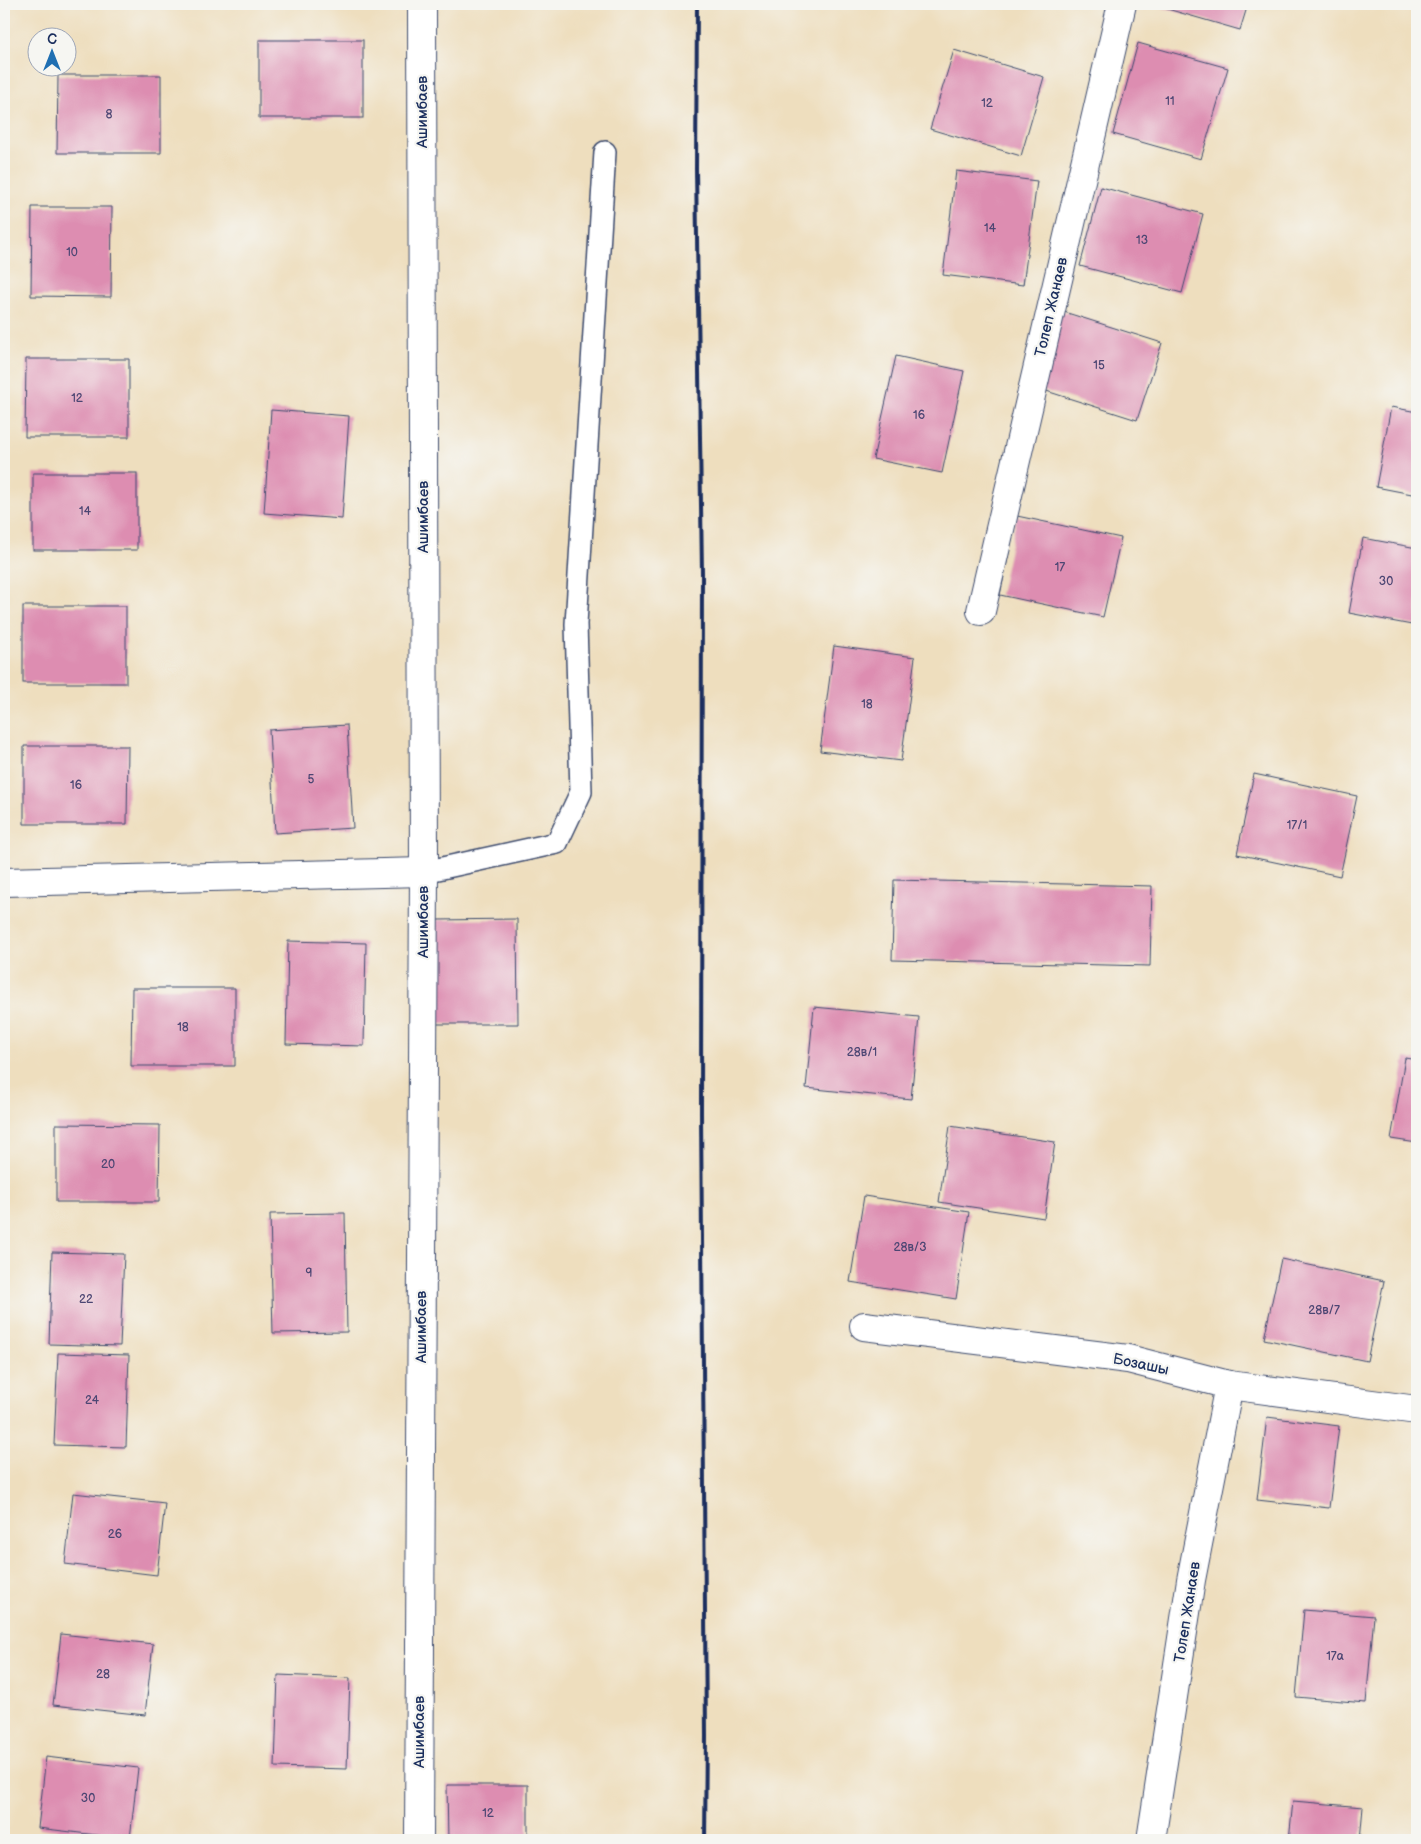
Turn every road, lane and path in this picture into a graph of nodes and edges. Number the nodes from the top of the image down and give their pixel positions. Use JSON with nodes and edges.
{"nodes":[{"id":1,"x":422,"y":4,"type":"edge"},
{"id":2,"x":1122,"y":4,"type":"edge"},
{"id":3,"x":605,"y":152,"type":"dead end"},
{"id":4,"x":981,"y":611,"type":"dead end"},
{"id":5,"x":424,"y":872,"type":"junction"},
{"id":6,"x":4,"y":882,"type":"edge"},
{"id":7,"x":864,"y":1326,"type":"dead end"},
{"id":8,"x":1229,"y":1385,"type":"junction"},
{"id":9,"x":1417,"y":1410,"type":"edge"},
{"id":10,"x":419,"y":1840,"type":"edge"},
{"id":11,"x":1151,"y":1840,"type":"edge"}],
"edges":[{"from":1,"to":5,"type":"street","name":"Ашимбаев"},
{"from":2,"to":4,"type":"street","name":"Толеп Жанаев"},
{"from":3,"to":5,"type":"lane"},
{"from":5,"to":6,"type":"street"},
{"from":5,"to":10,"type":"street","name":"Ашимбаев"},
{"from":7,"to":8,"type":"street","name":"Бозашы"},
{"from":8,"to":9,"type":"street","name":"Бозашы"},
{"from":8,"to":11,"type":"street","name":"Толеп Жанаев"}]}
